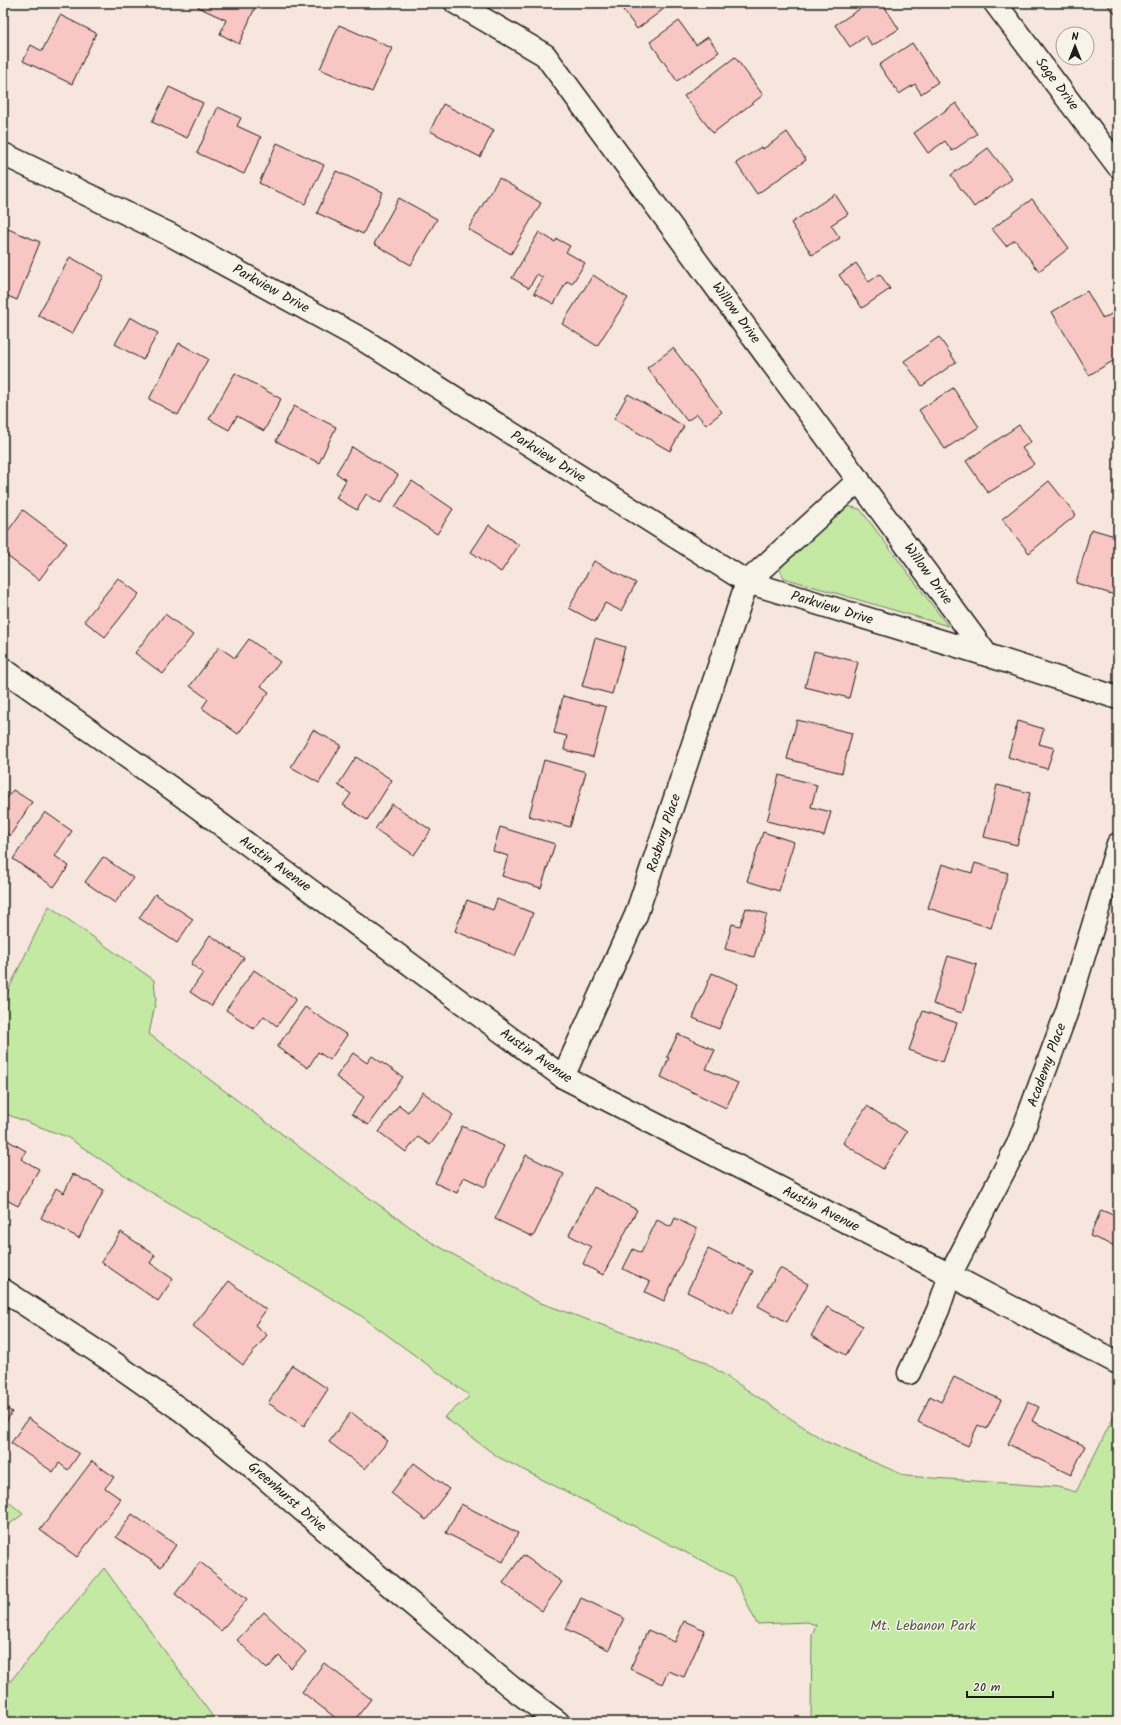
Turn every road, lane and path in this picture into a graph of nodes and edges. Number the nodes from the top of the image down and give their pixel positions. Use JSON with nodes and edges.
{"nodes":[{"id":1,"x":456,"y":3,"type":"edge"},
{"id":2,"x":996,"y":3,"type":"edge"},
{"id":3,"x":3,"y":154,"type":"edge"},
{"id":4,"x":1118,"y":166,"type":"edge"},
{"id":5,"x":859,"y":480,"type":"junction"},
{"id":6,"x":747,"y":582,"type":"junction"},
{"id":7,"x":987,"y":655,"type":"junction"},
{"id":8,"x":3,"y":669,"type":"edge"},
{"id":9,"x":1118,"y":698,"type":"edge"},
{"id":10,"x":1118,"y":844,"type":"edge"},
{"id":11,"x":563,"y":1077,"type":"junction"},
{"id":12,"x":950,"y":1275,"type":"junction"},
{"id":13,"x":3,"y":1290,"type":"edge"},
{"id":14,"x":1118,"y":1364,"type":"edge"},
{"id":15,"x":909,"y":1373,"type":"dead end"},
{"id":16,"x":558,"y":1722,"type":"edge"}],
"edges":[{"from":1,"to":5,"type":"street","name":"Willow Drive"},
{"from":2,"to":4,"type":"street","name":"Sage Drive"},
{"from":3,"to":6,"type":"street","name":"Parkview Drive"},
{"from":5,"to":6,"type":"street"},
{"from":5,"to":7,"type":"street","name":"Willow Drive"},
{"from":6,"to":7,"type":"street","name":"Parkview Drive"},
{"from":6,"to":11,"type":"street","name":"Rosbury Place"},
{"from":7,"to":9,"type":"street","name":"Parkview Drive"},
{"from":8,"to":11,"type":"street","name":"Austin Avenue"},
{"from":10,"to":12,"type":"street","name":"Academy Place"},
{"from":11,"to":12,"type":"street","name":"Austin Avenue"},
{"from":12,"to":14,"type":"street","name":"Austin Avenue"},
{"from":12,"to":15,"type":"street","name":"Academy Place"},
{"from":13,"to":16,"type":"street","name":"Greenhurst Drive"}]}
